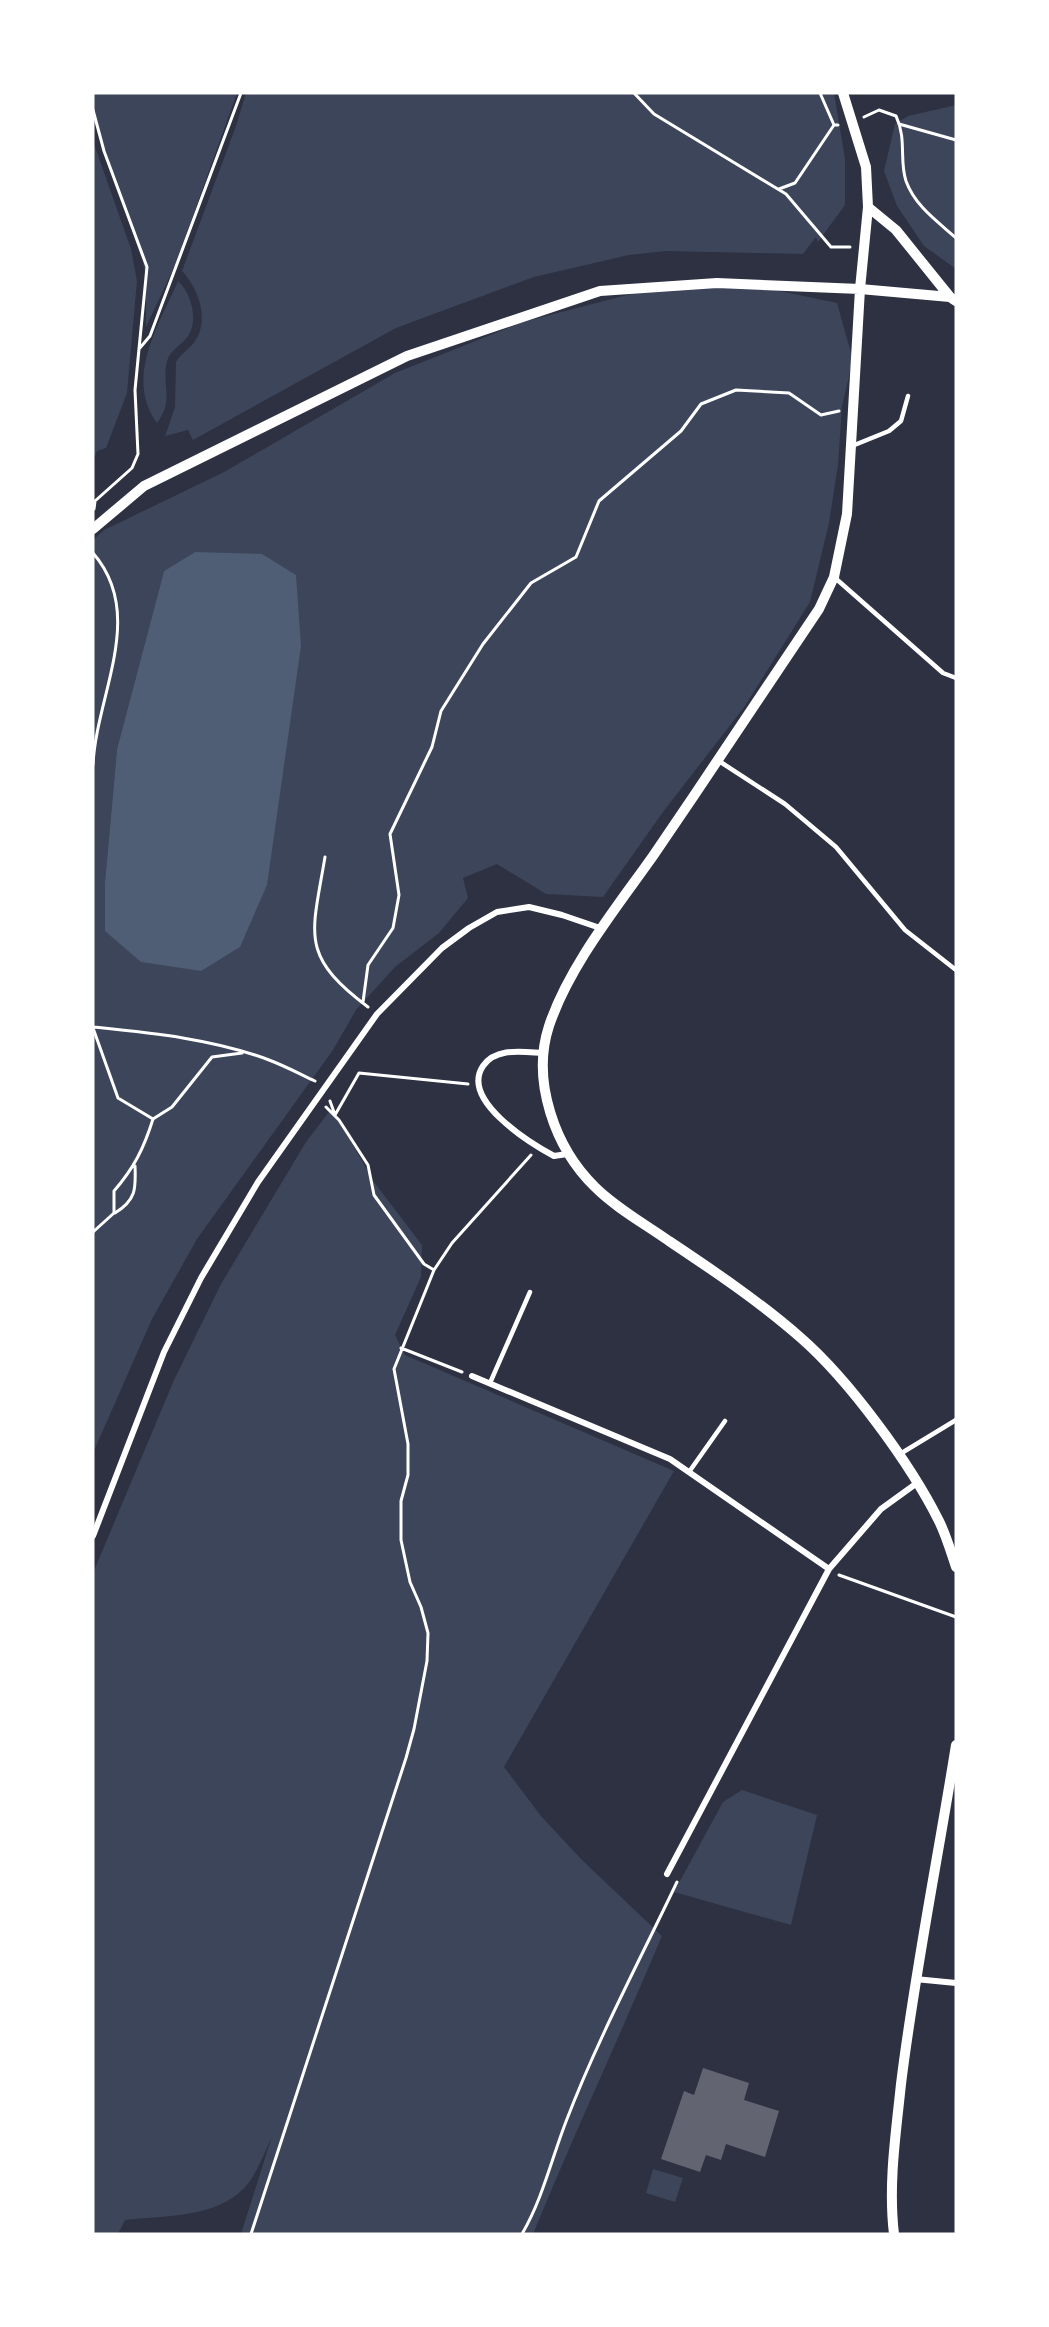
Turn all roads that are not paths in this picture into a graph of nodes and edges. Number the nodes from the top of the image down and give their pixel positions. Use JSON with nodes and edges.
{"nodes":[{"id":1,"x":843,"y":93,"type":"edge"},
{"id":2,"x":868,"y":207,"type":"junction"},
{"id":3,"x":860,"y":289,"type":"junction"},
{"id":4,"x":953,"y":299,"type":"edge"},
{"id":5,"x":908,"y":396,"type":"dead end"},
{"id":6,"x":850,"y":447,"type":"junction"},
{"id":7,"x":93,"y":529,"type":"edge"},
{"id":8,"x":834,"y":577,"type":"junction"},
{"id":9,"x":956,"y":678,"type":"edge"},
{"id":10,"x":719,"y":760,"type":"junction"},
{"id":11,"x":603,"y":929,"type":"junction"},
{"id":12,"x":956,"y":970,"type":"edge"},
{"id":13,"x":543,"y":1053,"type":"junction"},
{"id":14,"x":567,"y":1154,"type":"junction"},
{"id":15,"x":530,"y":1292,"type":"dead end"},
{"id":16,"x":472,"y":1376,"type":"road end"},
{"id":17,"x":490,"y":1383,"type":"junction"},
{"id":18,"x":956,"y":1419,"type":"edge"},
{"id":19,"x":725,"y":1421,"type":"dead end"},
{"id":20,"x":898,"y":1456,"type":"junction"},
{"id":21,"x":689,"y":1472,"type":"junction"},
{"id":22,"x":917,"y":1483,"type":"junction"},
{"id":23,"x":93,"y":1536,"type":"edge"},
{"id":24,"x":956,"y":1567,"type":"edge"},
{"id":25,"x":829,"y":1570,"type":"junction"},
{"id":26,"x":956,"y":1745,"type":"edge"},
{"id":27,"x":667,"y":1874,"type":"road end"},
{"id":28,"x":915,"y":1979,"type":"junction"},
{"id":29,"x":956,"y":1983,"type":"edge"},
{"id":30,"x":894,"y":2234,"type":"edge"}],
"edges":[{"from":1,"to":2,"type":"street"},
{"from":2,"to":3,"type":"street"},
{"from":2,"to":4,"type":"street"},
{"from":3,"to":4,"type":"street"},
{"from":3,"to":6,"type":"street"},
{"from":3,"to":7,"type":"street"},
{"from":5,"to":6,"type":"lane"},
{"from":6,"to":8,"type":"street"},
{"from":8,"to":9,"type":"lane"},
{"from":8,"to":10,"type":"street"},
{"from":10,"to":11,"type":"street"},
{"from":10,"to":12,"type":"lane"},
{"from":11,"to":13,"type":"street"},
{"from":11,"to":23,"type":"street"},
{"from":13,"to":14,"type":"street"},
{"from":13,"to":14,"type":"street"},
{"from":14,"to":20,"type":"street"},
{"from":15,"to":17,"type":"lane"},
{"from":16,"to":17,"type":"street"},
{"from":17,"to":21,"type":"street"},
{"from":18,"to":20,"type":"lane"},
{"from":19,"to":21,"type":"lane"},
{"from":20,"to":22,"type":"street"},
{"from":21,"to":25,"type":"street"},
{"from":22,"to":24,"type":"street"},
{"from":22,"to":25,"type":"street"},
{"from":25,"to":27,"type":"street"},
{"from":26,"to":28,"type":"street"},
{"from":28,"to":29,"type":"street"},
{"from":28,"to":30,"type":"street"}]}
